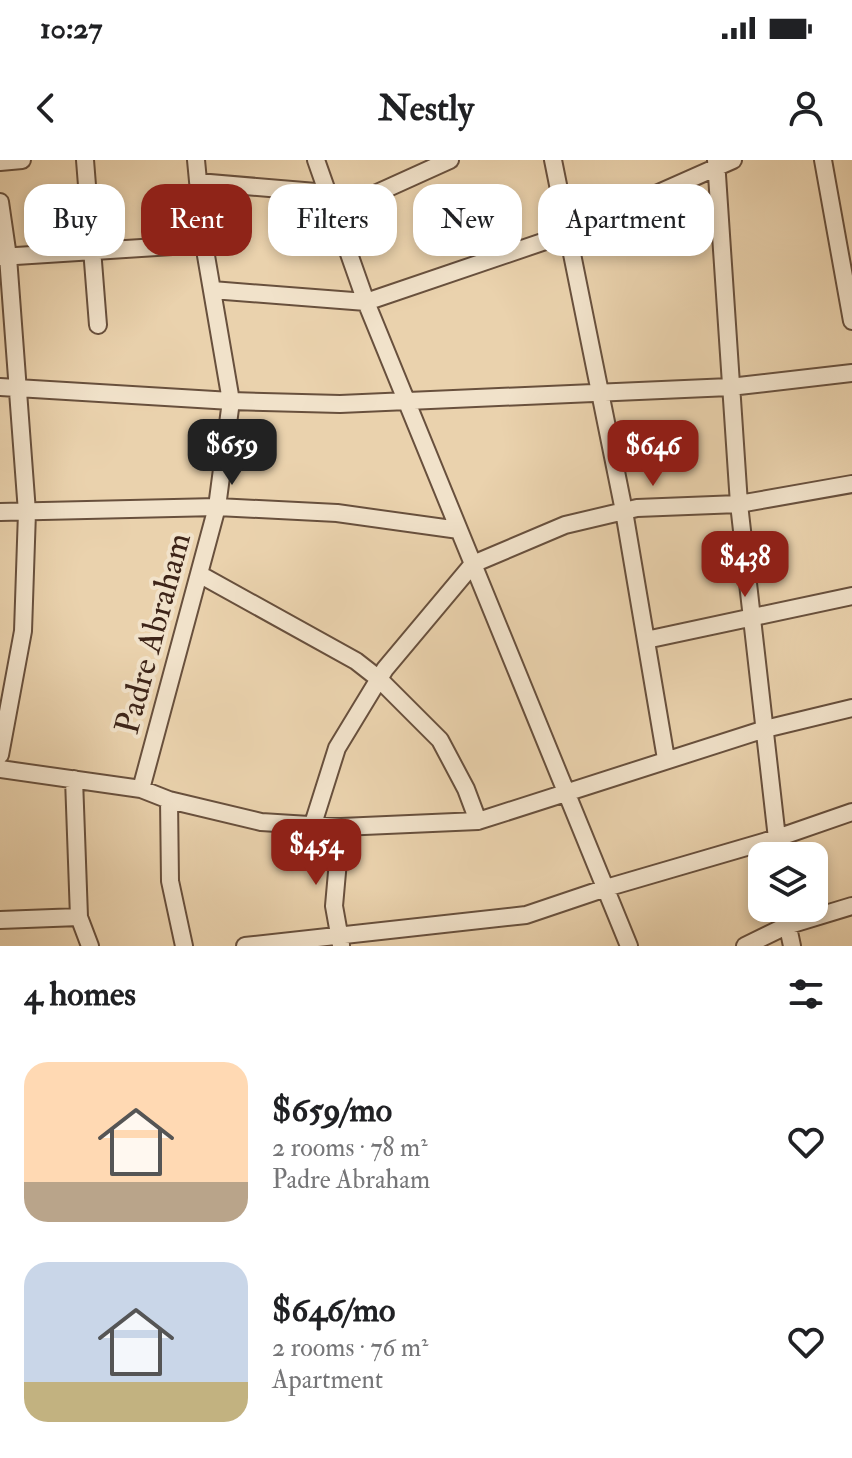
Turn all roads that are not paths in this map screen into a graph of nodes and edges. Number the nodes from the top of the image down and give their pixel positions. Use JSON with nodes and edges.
{"nodes":[{"id":1,"x":22,"y":160,"type":"edge"},
{"id":2,"x":85,"y":160,"type":"edge"},
{"id":3,"x":196,"y":160,"type":"edge"},
{"id":4,"x":316,"y":160,"type":"edge"},
{"id":5,"x":450,"y":160,"type":"edge"},
{"id":6,"x":553,"y":160,"type":"edge"},
{"id":7,"x":823,"y":160,"type":"edge"},
{"id":8,"x":0,"y":162,"type":"edge"},
{"id":9,"x":722,"y":162,"type":"edge"},
{"id":10,"x":198,"y":182,"type":"joint"},
{"id":11,"x":87,"y":184,"type":"edge"},
{"id":12,"x":325,"y":184,"type":"edge"},
{"id":13,"x":397,"y":184,"type":"edge"},
{"id":14,"x":557,"y":184,"type":"edge"},
{"id":15,"x":674,"y":184,"type":"edge"},
{"id":16,"x":268,"y":188,"type":"edge"},
{"id":17,"x":0,"y":202,"type":"edge"},
{"id":18,"x":538,"y":244,"type":"edge"},
{"id":19,"x":24,"y":256,"type":"edge"},
{"id":20,"x":93,"y":256,"type":"edge"},
{"id":21,"x":206,"y":256,"type":"edge"},
{"id":22,"x":350,"y":256,"type":"edge"},
{"id":23,"x":571,"y":256,"type":"edge"},
{"id":24,"x":4,"y":257,"type":"edge"},
{"id":25,"x":212,"y":290,"type":"junction"},
{"id":26,"x":366,"y":302,"type":"junction"},
{"id":27,"x":852,"y":321,"type":"edge"},
{"id":28,"x":98,"y":325,"type":"dead end"},
{"id":29,"x":852,"y":373,"type":"edge"},
{"id":30,"x":0,"y":387,"type":"edge"},
{"id":31,"x":730,"y":387,"type":"junction"},
{"id":32,"x":18,"y":388,"type":"junction"},
{"id":33,"x":599,"y":394,"type":"junction"},
{"id":34,"x":231,"y":401,"type":"junction"},
{"id":35,"x":407,"y":402,"type":"junction"},
{"id":36,"x":852,"y":484,"type":"edge"},
{"id":37,"x":739,"y":504,"type":"junction"},
{"id":38,"x":217,"y":507,"type":"junction"},
{"id":39,"x":624,"y":511,"type":"junction"},
{"id":40,"x":0,"y":512,"type":"edge"},
{"id":41,"x":27,"y":512,"type":"junction"},
{"id":42,"x":459,"y":530,"type":"junction"},
{"id":43,"x":473,"y":564,"type":"junction"},
{"id":44,"x":199,"y":574,"type":"junction"},
{"id":45,"x":852,"y":596,"type":"edge"},
{"id":46,"x":753,"y":617,"type":"junction"},
{"id":47,"x":646,"y":640,"type":"junction"},
{"id":48,"x":379,"y":679,"type":"junction"},
{"id":49,"x":852,"y":708,"type":"edge"},
{"id":50,"x":765,"y":729,"type":"junction"},
{"id":51,"x":0,"y":755,"type":"edge"},
{"id":52,"x":666,"y":759,"type":"junction"},
{"id":53,"x":0,"y":769,"type":"edge"},
{"id":54,"x":74,"y":779,"type":"junction"},
{"id":55,"x":141,"y":789,"type":"junction"},
{"id":56,"x":567,"y":794,"type":"junction"},
{"id":57,"x":169,"y":800,"type":"junction"},
{"id":58,"x":852,"y":812,"type":"edge"},
{"id":59,"x":478,"y":821,"type":"junction"},
{"id":60,"x":313,"y":824,"type":"junction"},
{"id":61,"x":341,"y":827,"type":"junction"},
{"id":62,"x":777,"y":838,"type":"junction"},
{"id":63,"x":777,"y":842,"type":"edge"},
{"id":64,"x":606,"y":888,"type":"junction"},
{"id":65,"x":852,"y":906,"type":"edge"},
{"id":66,"x":79,"y":917,"type":"junction"},
{"id":67,"x":0,"y":920,"type":"edge"},
{"id":68,"x":786,"y":922,"type":"edge"},
{"id":69,"x":786,"y":926,"type":"junction"},
{"id":70,"x":340,"y":941,"type":"edge"},
{"id":71,"x":90,"y":946,"type":"edge"},
{"id":72,"x":184,"y":946,"type":"edge"},
{"id":73,"x":245,"y":946,"type":"edge"},
{"id":74,"x":629,"y":946,"type":"edge"},
{"id":75,"x":745,"y":946,"type":"edge"},
{"id":76,"x":792,"y":946,"type":"edge"}],
"edges":[{"from":1,"to":8,"type":"street"},
{"from":2,"to":11,"type":"street"},
{"from":3,"to":10,"type":"street","name":"Padre Abraham"},
{"from":4,"to":12,"type":"street"},
{"from":5,"to":13,"type":"street"},
{"from":6,"to":14,"type":"street"},
{"from":7,"to":27,"type":"street"},
{"from":9,"to":15,"type":"street"},
{"from":9,"to":31,"type":"street"},
{"from":10,"to":16,"type":"street"},
{"from":17,"to":24,"type":"street"},
{"from":18,"to":26,"type":"street"},
{"from":19,"to":24,"type":"street"},
{"from":20,"to":28,"type":"street"},
{"from":21,"to":25,"type":"street","name":"Padre Abraham"},
{"from":22,"to":26,"type":"street"},
{"from":23,"to":33,"type":"street"},
{"from":24,"to":32,"type":"street"},
{"from":25,"to":26,"type":"street"},
{"from":25,"to":34,"type":"street","name":"Padre Abraham"},
{"from":26,"to":35,"type":"street"},
{"from":29,"to":31,"type":"street"},
{"from":30,"to":32,"type":"street"},
{"from":31,"to":33,"type":"street"},
{"from":31,"to":37,"type":"street"},
{"from":32,"to":34,"type":"street"},
{"from":32,"to":41,"type":"street"},
{"from":33,"to":35,"type":"street"},
{"from":33,"to":39,"type":"street"},
{"from":34,"to":35,"type":"street"},
{"from":34,"to":38,"type":"street","name":"Padre Abraham"},
{"from":35,"to":42,"type":"street"},
{"from":36,"to":37,"type":"street"},
{"from":37,"to":39,"type":"street"},
{"from":37,"to":46,"type":"street"},
{"from":38,"to":41,"type":"street"},
{"from":38,"to":42,"type":"street"},
{"from":38,"to":44,"type":"street","name":"Padre Abraham"},
{"from":39,"to":43,"type":"street"},
{"from":39,"to":47,"type":"street"},
{"from":40,"to":41,"type":"street"},
{"from":41,"to":51,"type":"street"},
{"from":42,"to":43,"type":"street"},
{"from":43,"to":48,"type":"street"},
{"from":43,"to":56,"type":"street"},
{"from":44,"to":48,"type":"street"},
{"from":44,"to":55,"type":"street","name":"Padre Abraham"},
{"from":45,"to":46,"type":"street"},
{"from":46,"to":47,"type":"street"},
{"from":46,"to":50,"type":"street"},
{"from":47,"to":52,"type":"street"},
{"from":48,"to":59,"type":"street"},
{"from":48,"to":60,"type":"street"},
{"from":49,"to":50,"type":"street"},
{"from":50,"to":52,"type":"street"},
{"from":50,"to":62,"type":"street"},
{"from":52,"to":56,"type":"street"},
{"from":53,"to":54,"type":"street"},
{"from":54,"to":55,"type":"street"},
{"from":54,"to":66,"type":"street"},
{"from":55,"to":57,"type":"street"},
{"from":56,"to":59,"type":"street"},
{"from":56,"to":64,"type":"street"},
{"from":57,"to":60,"type":"street"},
{"from":57,"to":72,"type":"street"},
{"from":58,"to":62,"type":"street"},
{"from":59,"to":61,"type":"street"},
{"from":60,"to":61,"type":"street"},
{"from":61,"to":70,"type":"street"},
{"from":62,"to":63,"type":"street"},
{"from":62,"to":64,"type":"street"},
{"from":64,"to":70,"type":"street"},
{"from":64,"to":74,"type":"street"},
{"from":65,"to":69,"type":"street"},
{"from":66,"to":67,"type":"street"},
{"from":66,"to":71,"type":"street"},
{"from":68,"to":69,"type":"street"},
{"from":69,"to":75,"type":"street"},
{"from":69,"to":76,"type":"street"},
{"from":70,"to":73,"type":"street"}]}
